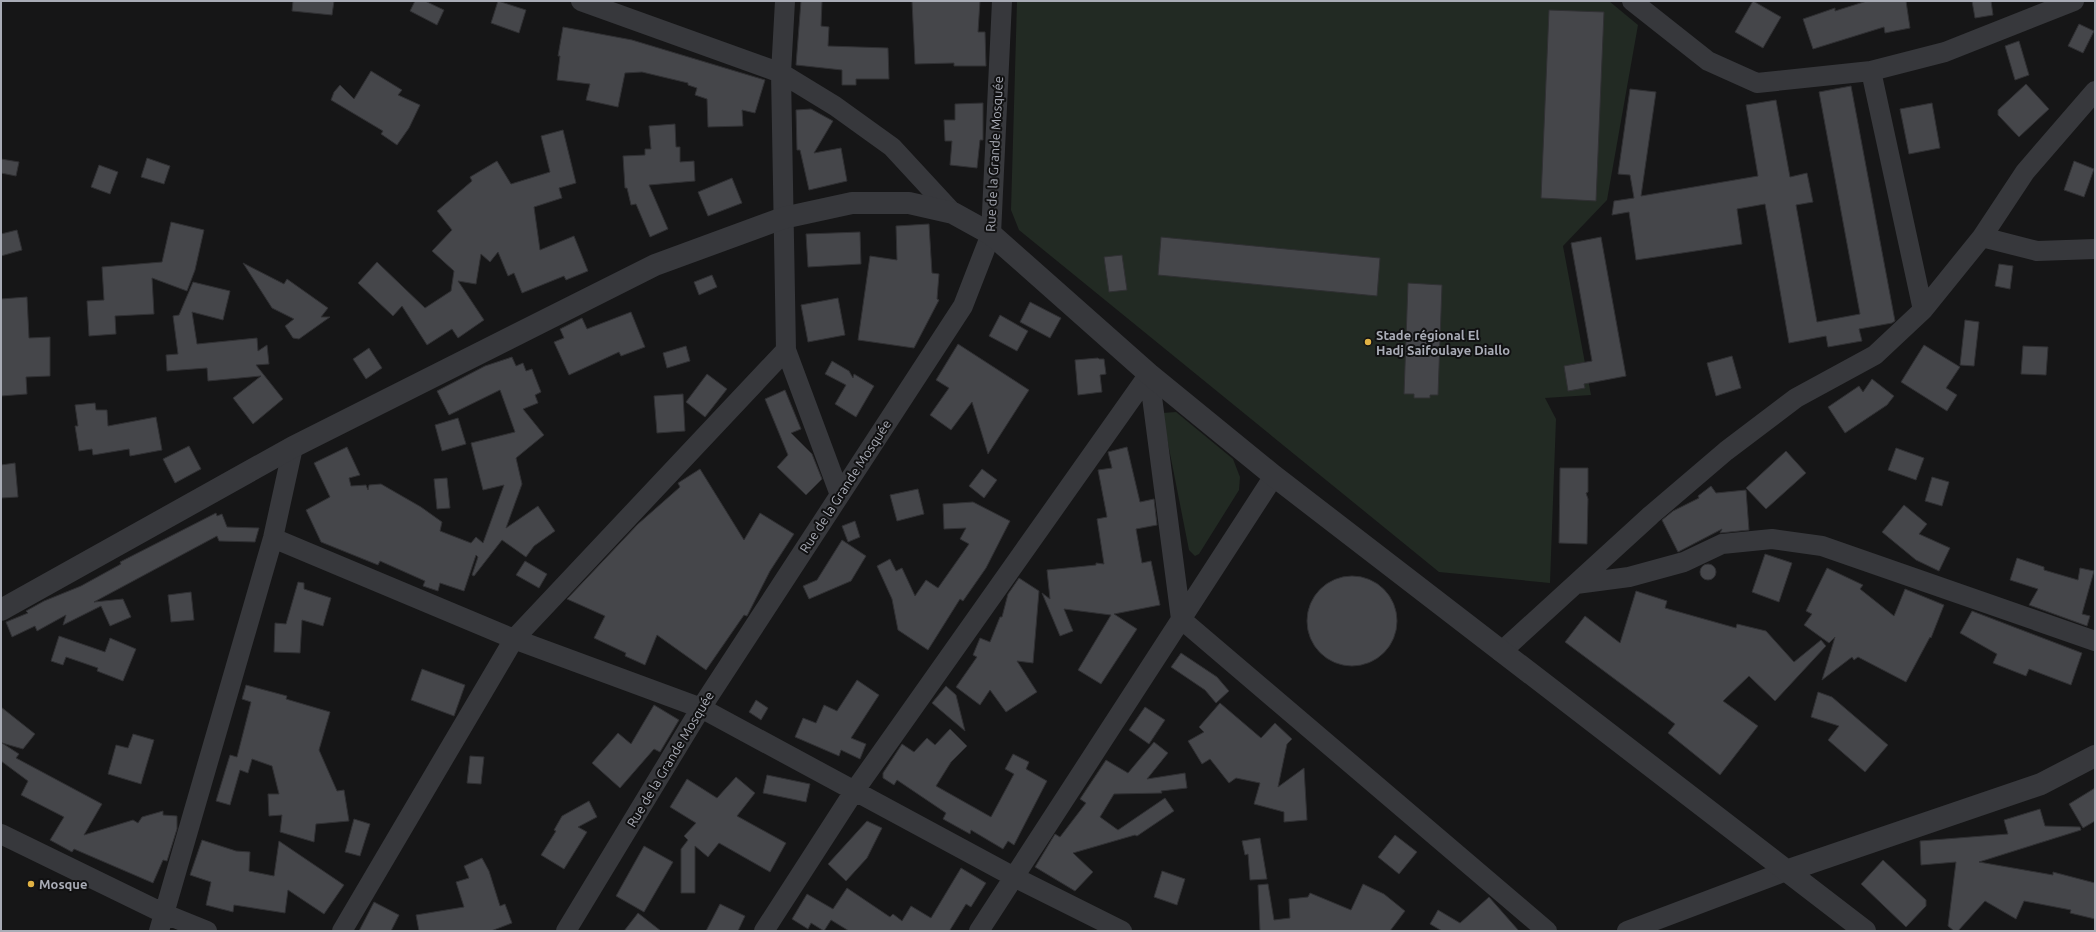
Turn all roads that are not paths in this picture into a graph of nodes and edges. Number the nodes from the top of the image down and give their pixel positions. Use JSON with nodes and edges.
{"nodes":[{"id":1,"x":581,"y":1,"type":"edge"},
{"id":2,"x":786,"y":1,"type":"edge"},
{"id":3,"x":1002,"y":1,"type":"edge"},
{"id":4,"x":1632,"y":1,"type":"edge"},
{"id":5,"x":2074,"y":1,"type":"edge"},
{"id":6,"x":1871,"y":71,"type":"junction"},
{"id":7,"x":781,"y":73,"type":"junction"},
{"id":8,"x":2095,"y":91,"type":"edge"},
{"id":9,"x":953,"y":212,"type":"junction"},
{"id":10,"x":783,"y":218,"type":"junction"},
{"id":11,"x":991,"y":234,"type":"junction"},
{"id":12,"x":1982,"y":237,"type":"junction"},
{"id":13,"x":2095,"y":249,"type":"edge"},
{"id":14,"x":1923,"y":310,"type":"junction"},
{"id":15,"x":786,"y":350,"type":"junction"},
{"id":16,"x":1149,"y":374,"type":"junction"},
{"id":17,"x":293,"y":447,"type":"junction"},
{"id":18,"x":1274,"y":476,"type":"junction"},
{"id":19,"x":840,"y":494,"type":"junction"},
{"id":20,"x":273,"y":538,"type":"junction"},
{"id":21,"x":1576,"y":584,"type":"junction"},
{"id":22,"x":1,"y":610,"type":"edge"},
{"id":23,"x":1181,"y":619,"type":"junction"},
{"id":24,"x":514,"y":639,"type":"junction"},
{"id":25,"x":2095,"y":641,"type":"edge"},
{"id":26,"x":1501,"y":652,"type":"junction"},
{"id":27,"x":701,"y":708,"type":"junction"},
{"id":28,"x":2095,"y":756,"type":"edge"},
{"id":29,"x":854,"y":790,"type":"junction"},
{"id":30,"x":1,"y":834,"type":"edge"},
{"id":31,"x":1789,"y":870,"type":"junction"},
{"id":32,"x":1014,"y":877,"type":"junction"},
{"id":33,"x":162,"y":922,"type":"edge"},
{"id":34,"x":207,"y":931,"type":"edge"},
{"id":35,"x":342,"y":931,"type":"edge"},
{"id":36,"x":566,"y":931,"type":"edge"},
{"id":37,"x":764,"y":931,"type":"edge"},
{"id":38,"x":979,"y":931,"type":"edge"},
{"id":39,"x":1122,"y":931,"type":"edge"},
{"id":40,"x":1547,"y":931,"type":"edge"},
{"id":41,"x":1627,"y":931,"type":"edge"},
{"id":42,"x":1865,"y":931,"type":"edge"}],
"edges":[{"from":1,"to":7,"type":"street"},
{"from":2,"to":7,"type":"street"},
{"from":3,"to":11,"type":"street","name":"Rue de la Grande Mosquée"},
{"from":4,"to":6,"type":"street"},
{"from":5,"to":6,"type":"street"},
{"from":6,"to":14,"type":"street"},
{"from":7,"to":9,"type":"street"},
{"from":7,"to":10,"type":"street"},
{"from":8,"to":12,"type":"street"},
{"from":9,"to":10,"type":"street"},
{"from":9,"to":11,"type":"street"},
{"from":10,"to":15,"type":"street"},
{"from":10,"to":17,"type":"street"},
{"from":11,"to":16,"type":"street"},
{"from":11,"to":19,"type":"street","name":"Rue de la Grande Mosquée"},
{"from":12,"to":13,"type":"street"},
{"from":12,"to":14,"type":"street"},
{"from":14,"to":21,"type":"street"},
{"from":15,"to":19,"type":"street"},
{"from":15,"to":24,"type":"street"},
{"from":16,"to":18,"type":"street"},
{"from":16,"to":23,"type":"street"},
{"from":16,"to":29,"type":"street"},
{"from":17,"to":20,"type":"street"},
{"from":17,"to":22,"type":"street"},
{"from":18,"to":23,"type":"street"},
{"from":18,"to":26,"type":"street"},
{"from":19,"to":27,"type":"street","name":"Rue de la Grande Mosquée"},
{"from":20,"to":24,"type":"street"},
{"from":20,"to":33,"type":"street"},
{"from":21,"to":25,"type":"street"},
{"from":21,"to":26,"type":"street"},
{"from":23,"to":32,"type":"street"},
{"from":23,"to":40,"type":"street"},
{"from":24,"to":27,"type":"street"},
{"from":24,"to":35,"type":"street"},
{"from":26,"to":31,"type":"street"},
{"from":27,"to":29,"type":"street"},
{"from":27,"to":36,"type":"street","name":"Rue de la Grande Mosquée"},
{"from":28,"to":31,"type":"street"},
{"from":29,"to":32,"type":"street"},
{"from":29,"to":37,"type":"street"},
{"from":30,"to":33,"type":"street"},
{"from":31,"to":41,"type":"street"},
{"from":31,"to":42,"type":"street"},
{"from":32,"to":38,"type":"street"},
{"from":32,"to":39,"type":"street"},
{"from":33,"to":34,"type":"street"}]}
